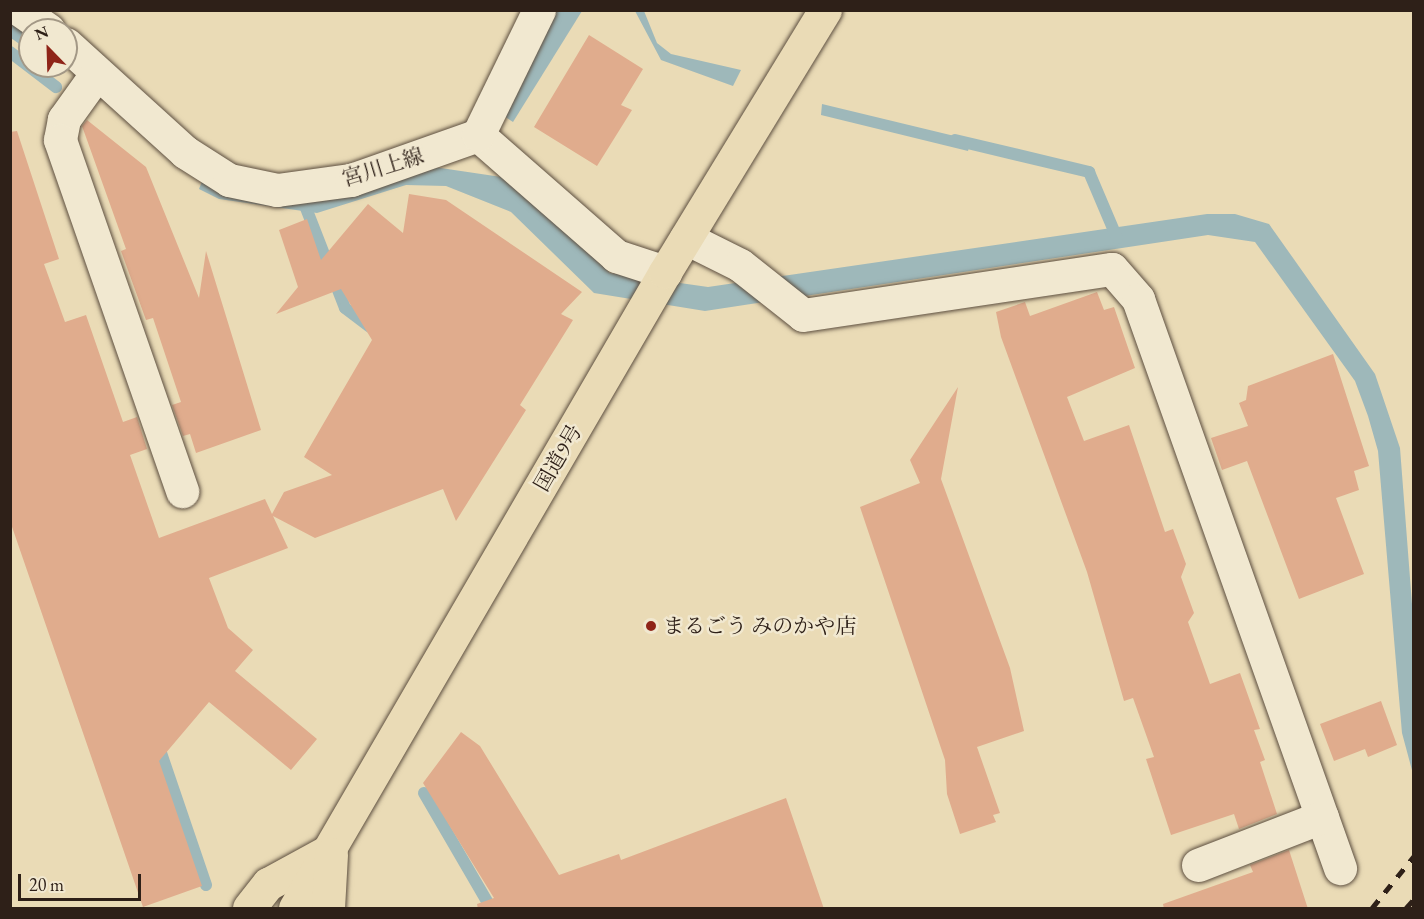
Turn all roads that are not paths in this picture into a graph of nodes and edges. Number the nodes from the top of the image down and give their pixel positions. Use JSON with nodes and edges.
{"nodes":[{"id":1,"x":539,"y":10,"type":"edge"},
{"id":2,"x":825,"y":10,"type":"edge"},
{"id":3,"x":78,"y":55,"type":"edge"},
{"id":4,"x":97,"y":73,"type":"junction"},
{"id":5,"x":478,"y":135,"type":"junction"},
{"id":6,"x":686,"y":238,"type":"junction"},
{"id":7,"x":665,"y":272,"type":"junction"},
{"id":8,"x":182,"y":491,"type":"dead end"},
{"id":9,"x":1322,"y":817,"type":"junction"},
{"id":10,"x":331,"y":849,"type":"junction"},
{"id":11,"x":1198,"y":865,"type":"dead end"},
{"id":12,"x":1340,"y":868,"type":"dead end"},
{"id":13,"x":249,"y":909,"type":"edge"},
{"id":14,"x":295,"y":909,"type":"edge"},
{"id":15,"x":328,"y":909,"type":"edge"}],
"edges":[{"from":1,"to":5,"type":"street"},
{"from":2,"to":6,"type":"highway","name":"国道9号"},
{"from":3,"to":4,"type":"street","name":"宮川上線"},
{"from":4,"to":5,"type":"street","name":"宮川上線"},
{"from":4,"to":8,"type":"street"},
{"from":5,"to":7,"type":"street"},
{"from":6,"to":7,"type":"highway","name":"国道9号"},
{"from":6,"to":9,"type":"street"},
{"from":7,"to":10,"type":"highway","name":"国道9号"},
{"from":9,"to":11,"type":"street"},
{"from":9,"to":12,"type":"street"},
{"from":10,"to":13,"type":"highway"},
{"from":10,"to":14,"type":"highway","name":"国道9号"},
{"from":10,"to":15,"type":"highway"}]}
